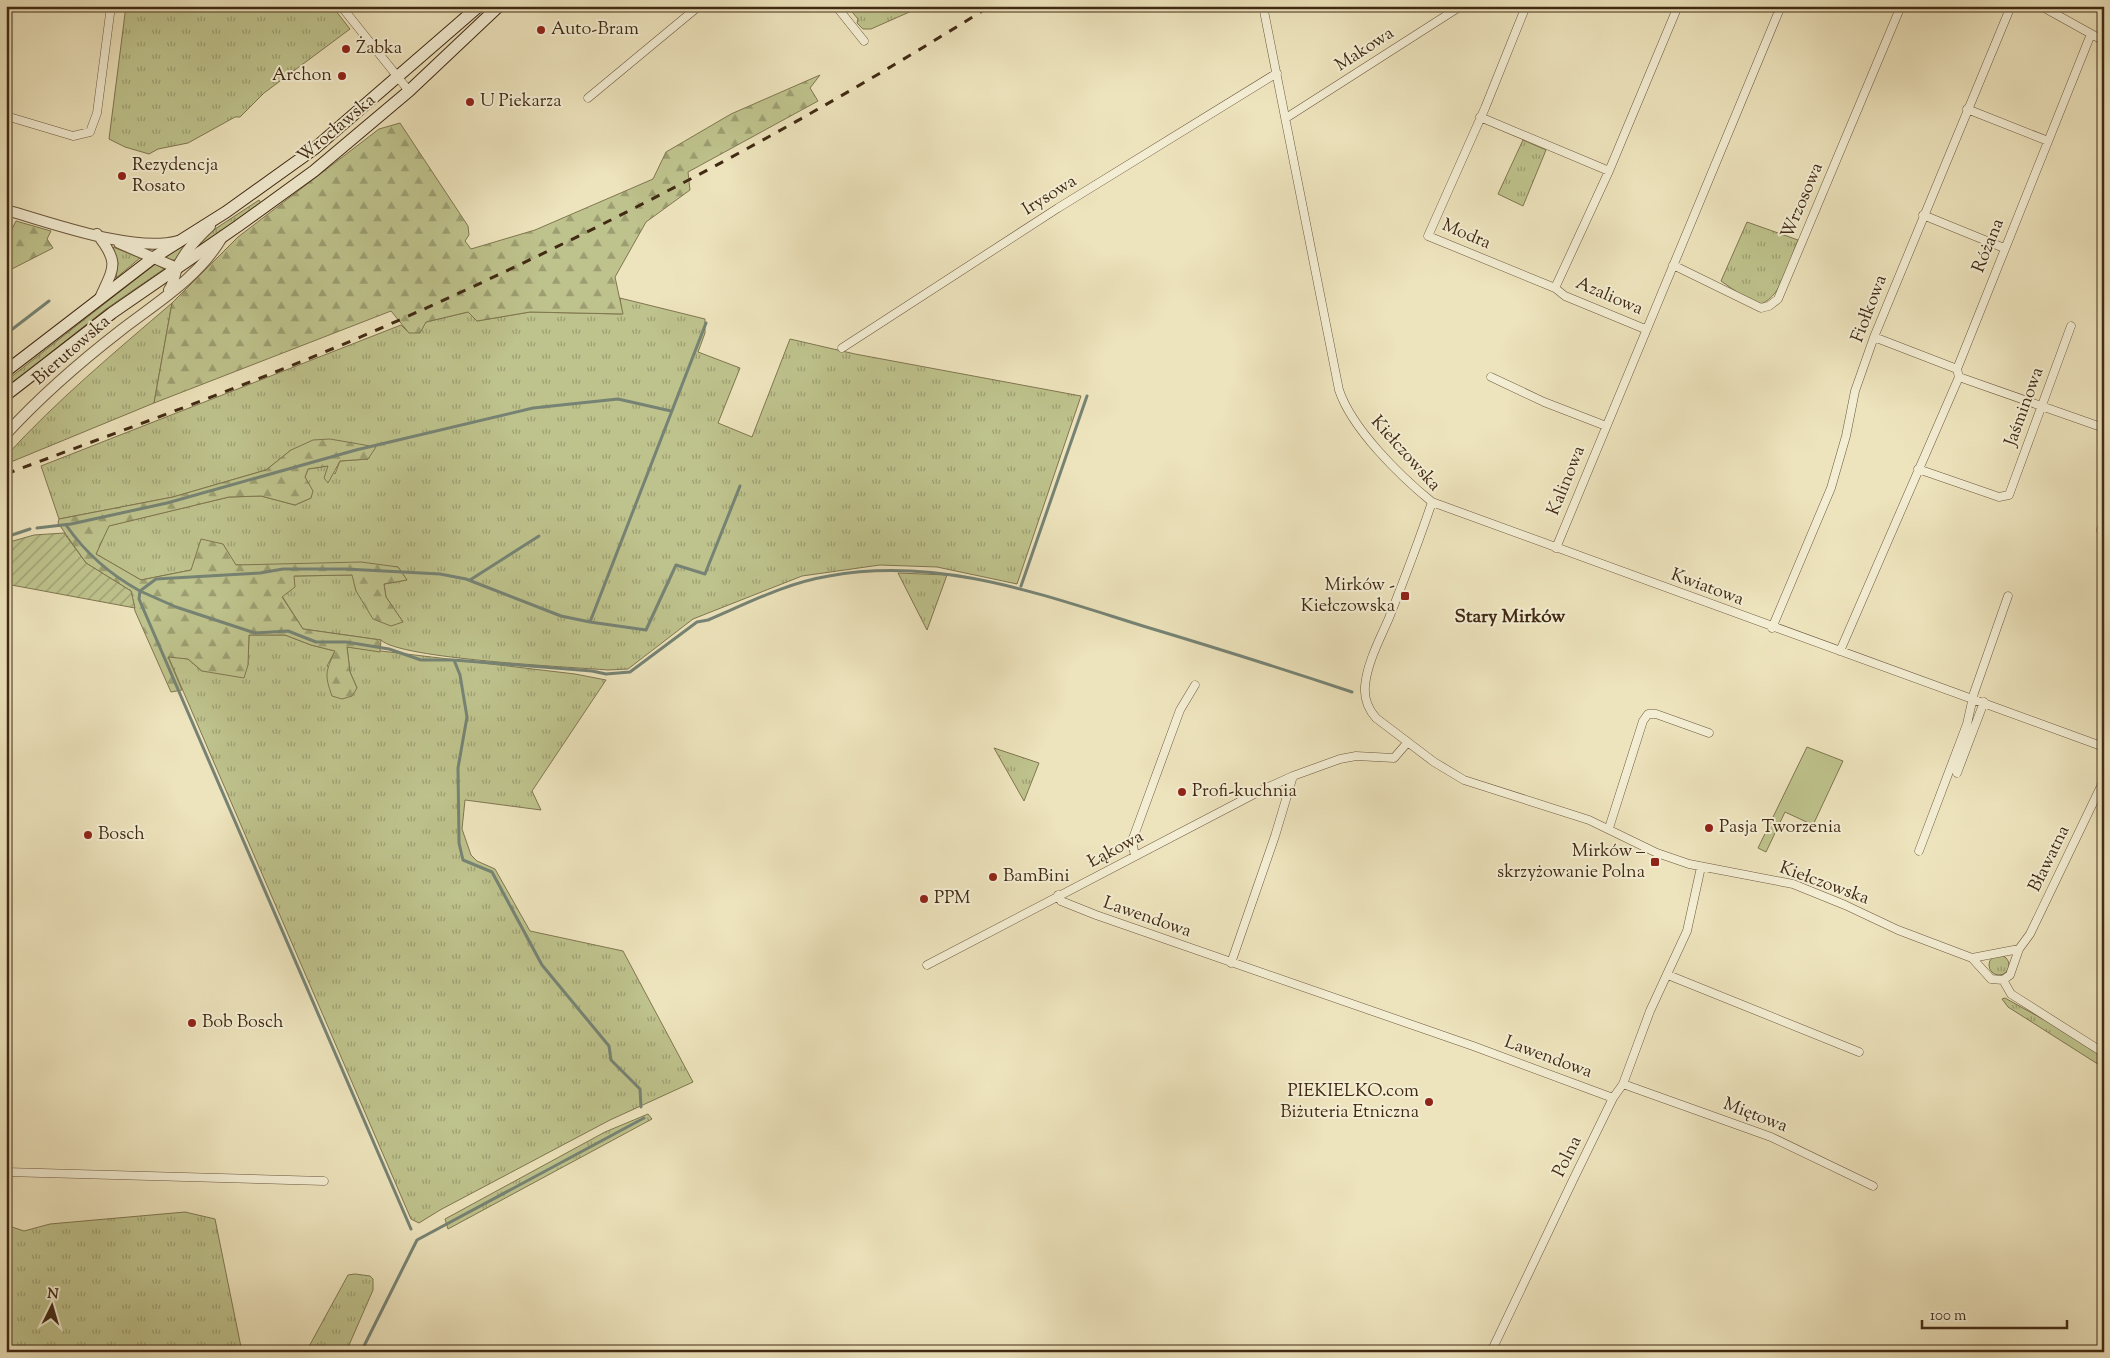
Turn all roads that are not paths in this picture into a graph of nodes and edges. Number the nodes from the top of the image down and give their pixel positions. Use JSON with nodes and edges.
{"nodes":[{"id":1,"x":111,"y":6,"type":"edge"},
{"id":2,"x":341,"y":6,"type":"edge"},
{"id":3,"x":479,"y":6,"type":"edge"},
{"id":4,"x":499,"y":6,"type":"edge"},
{"id":5,"x":699,"y":6,"type":"edge"},
{"id":6,"x":836,"y":6,"type":"edge"},
{"id":7,"x":1263,"y":6,"type":"edge"},
{"id":8,"x":1461,"y":6,"type":"edge"},
{"id":9,"x":1526,"y":6,"type":"edge"},
{"id":10,"x":1678,"y":6,"type":"edge"},
{"id":11,"x":1769,"y":6,"type":"edge"},
{"id":12,"x":1901,"y":6,"type":"edge"},
{"id":13,"x":2011,"y":6,"type":"edge"},
{"id":14,"x":2041,"y":6,"type":"edge"},
{"id":15,"x":1780,"y":8,"type":"edge"},
{"id":16,"x":2091,"y":34,"type":"junction"},
{"id":17,"x":864,"y":41,"type":"dead end"},
{"id":18,"x":2104,"y":41,"type":"edge"},
{"id":19,"x":1277,"y":73,"type":"junction"},
{"id":20,"x":397,"y":78,"type":"junction"},
{"id":21,"x":409,"y":91,"type":"junction"},
{"id":22,"x":588,"y":98,"type":"dead end"},
{"id":23,"x":1967,"y":109,"type":"junction"},
{"id":24,"x":6,"y":116,"type":"edge"},
{"id":25,"x":1480,"y":117,"type":"junction"},
{"id":26,"x":1286,"y":118,"type":"junction"},
{"id":27,"x":2048,"y":141,"type":"junction"},
{"id":28,"x":1609,"y":172,"type":"junction"},
{"id":29,"x":6,"y":210,"type":"edge"},
{"id":30,"x":1923,"y":215,"type":"junction"},
{"id":31,"x":218,"y":217,"type":"junction"},
{"id":32,"x":97,"y":234,"type":"junction"},
{"id":33,"x":221,"y":238,"type":"junction"},
{"id":34,"x":175,"y":243,"type":"junction"},
{"id":35,"x":2004,"y":248,"type":"junction"},
{"id":36,"x":153,"y":258,"type":"junction"},
{"id":37,"x":182,"y":263,"type":"junction"},
{"id":38,"x":1673,"y":265,"type":"junction"},
{"id":39,"x":1555,"y":288,"type":"junction"},
{"id":40,"x":164,"y":297,"type":"junction"},
{"id":41,"x":100,"y":298,"type":"junction"},
{"id":42,"x":2071,"y":326,"type":"dead end"},
{"id":43,"x":1646,"y":328,"type":"junction"},
{"id":44,"x":1874,"y":337,"type":"junction"},
{"id":45,"x":842,"y":348,"type":"dead end"},
{"id":46,"x":6,"y":371,"type":"edge"},
{"id":47,"x":1958,"y":373,"type":"junction"},
{"id":48,"x":1490,"y":377,"type":"dead end"},
{"id":49,"x":6,"y":395,"type":"edge"},
{"id":50,"x":2042,"y":405,"type":"junction"},
{"id":51,"x":1606,"y":426,"type":"junction"},
{"id":52,"x":2104,"y":428,"type":"edge"},
{"id":53,"x":6,"y":434,"type":"edge"},
{"id":54,"x":1918,"y":469,"type":"junction"},
{"id":55,"x":1432,"y":502,"type":"junction"},
{"id":56,"x":1556,"y":548,"type":"junction"},
{"id":57,"x":2008,"y":596,"type":"dead end"},
{"id":58,"x":1772,"y":628,"type":"junction"},
{"id":59,"x":1840,"y":651,"type":"junction"},
{"id":60,"x":1195,"y":685,"type":"dead end"},
{"id":61,"x":1973,"y":698,"type":"junction"},
{"id":62,"x":1984,"y":702,"type":"junction"},
{"id":63,"x":1709,"y":733,"type":"dead end"},
{"id":64,"x":1407,"y":743,"type":"junction"},
{"id":65,"x":2104,"y":747,"type":"edge"},
{"id":66,"x":1957,"y":773,"type":"dead end"},
{"id":67,"x":1294,"y":776,"type":"junction"},
{"id":68,"x":2104,"y":780,"type":"edge"},
{"id":69,"x":1609,"y":828,"type":"junction"},
{"id":70,"x":1919,"y":851,"type":"dead end"},
{"id":71,"x":1135,"y":856,"type":"junction"},
{"id":72,"x":1701,"y":867,"type":"junction"},
{"id":73,"x":1058,"y":895,"type":"junction"},
{"id":74,"x":2019,"y":949,"type":"junction"},
{"id":75,"x":1972,"y":958,"type":"junction"},
{"id":76,"x":1231,"y":963,"type":"junction"},
{"id":77,"x":927,"y":965,"type":"dead end"},
{"id":78,"x":1668,"y":975,"type":"junction"},
{"id":79,"x":2003,"y":980,"type":"junction"},
{"id":80,"x":1859,"y":1052,"type":"dead end"},
{"id":81,"x":2104,"y":1053,"type":"edge"},
{"id":82,"x":1622,"y":1084,"type":"junction"},
{"id":83,"x":1613,"y":1098,"type":"junction"},
{"id":84,"x":6,"y":1172,"type":"edge"},
{"id":85,"x":324,"y":1181,"type":"dead end"},
{"id":86,"x":1873,"y":1186,"type":"dead end"},
{"id":87,"x":1491,"y":1352,"type":"edge"}],
"edges":[{"from":1,"to":24,"type":"street"},
{"from":2,"to":20,"type":"street"},
{"from":3,"to":20,"type":"main road","name":"Wrocławska"},
{"from":4,"to":21,"type":"main road","name":"Wrocławska"},
{"from":5,"to":22,"type":"street"},
{"from":6,"to":17,"type":"street"},
{"from":7,"to":19,"type":"street","name":"Kiełczowska"},
{"from":8,"to":26,"type":"street","name":"Makowa"},
{"from":9,"to":25,"type":"street","name":"Modra"},
{"from":10,"to":28,"type":"street","name":"Azaliowa"},
{"from":11,"to":15,"type":"street","name":"Azaliowa"},
{"from":12,"to":38,"type":"street","name":"Wrzosowa"},
{"from":13,"to":23,"type":"street","name":"Fiołkowa"},
{"from":14,"to":16,"type":"street"},
{"from":15,"to":38,"type":"street","name":"Azaliowa"},
{"from":16,"to":18,"type":"street"},
{"from":16,"to":27,"type":"street","name":"Różana"},
{"from":19,"to":26,"type":"street","name":"Kiełczowska"},
{"from":19,"to":45,"type":"street","name":"Irysowa"},
{"from":20,"to":21,"type":"street"},
{"from":20,"to":31,"type":"main road","name":"Wrocławska"},
{"from":21,"to":33,"type":"main road","name":"Wrocławska"},
{"from":23,"to":27,"type":"street"},
{"from":23,"to":30,"type":"street","name":"Fiołkowa"},
{"from":25,"to":28,"type":"street"},
{"from":25,"to":39,"type":"street","name":"Modra"},
{"from":26,"to":55,"type":"street","name":"Kiełczowska"},
{"from":27,"to":35,"type":"street","name":"Różana"},
{"from":28,"to":39,"type":"street","name":"Azaliowa"},
{"from":29,"to":32,"type":"street"},
{"from":30,"to":35,"type":"street"},
{"from":30,"to":44,"type":"street","name":"Fiołkowa"},
{"from":31,"to":34,"type":"main road","name":"Wrocławska"},
{"from":31,"to":37,"type":"street","name":"Wrocławska"},
{"from":32,"to":34,"type":"street"},
{"from":32,"to":36,"type":"street"},
{"from":32,"to":41,"type":"street"},
{"from":33,"to":37,"type":"main road","name":"Wrocławska"},
{"from":33,"to":40,"type":"street","name":"Bierutowska"},
{"from":34,"to":36,"type":"main road","name":"Wrocławska"},
{"from":35,"to":47,"type":"street","name":"Różana"},
{"from":36,"to":37,"type":"street"},
{"from":36,"to":41,"type":"main road","name":"Wrocławska"},
{"from":37,"to":40,"type":"street","name":"Bierutowska"},
{"from":37,"to":49,"type":"main road"},
{"from":38,"to":43,"type":"street","name":"Azaliowa"},
{"from":39,"to":43,"type":"street","name":"Azaliowa"},
{"from":40,"to":53,"type":"street","name":"Bierutowska"},
{"from":41,"to":46,"type":"main road","name":"Wrocławska"},
{"from":42,"to":50,"type":"street","name":"Jaśminowa"},
{"from":43,"to":51,"type":"street","name":"Kalinowa"},
{"from":44,"to":47,"type":"street"},
{"from":44,"to":58,"type":"street","name":"Fiołkowa"},
{"from":47,"to":50,"type":"street"},
{"from":47,"to":54,"type":"street","name":"Różana"},
{"from":48,"to":51,"type":"street"},
{"from":50,"to":52,"type":"street"},
{"from":50,"to":54,"type":"street","name":"Jaśminowa"},
{"from":51,"to":56,"type":"street","name":"Kalinowa"},
{"from":54,"to":59,"type":"street","name":"Różana"},
{"from":55,"to":56,"type":"street","name":"Kwiatowa"},
{"from":55,"to":64,"type":"street","name":"Kiełczowska"},
{"from":56,"to":58,"type":"street","name":"Kwiatowa"},
{"from":57,"to":61,"type":"street"},
{"from":58,"to":59,"type":"street","name":"Kwiatowa"},
{"from":59,"to":61,"type":"street","name":"Kwiatowa"},
{"from":60,"to":71,"type":"street"},
{"from":61,"to":62,"type":"street","name":"Kwiatowa"},
{"from":61,"to":70,"type":"street"},
{"from":62,"to":65,"type":"street","name":"Kwiatowa"},
{"from":62,"to":66,"type":"street"},
{"from":63,"to":69,"type":"street"},
{"from":64,"to":67,"type":"street","name":"Łąkowa"},
{"from":64,"to":69,"type":"street","name":"Kiełczowska"},
{"from":67,"to":71,"type":"street","name":"Łąkowa"},
{"from":67,"to":76,"type":"street"},
{"from":68,"to":74,"type":"street","name":"Bławatna"},
{"from":69,"to":72,"type":"street","name":"Kiełczowska"},
{"from":71,"to":73,"type":"street","name":"Łąkowa"},
{"from":72,"to":75,"type":"street","name":"Kiełczowska"},
{"from":72,"to":78,"type":"street","name":"Polna"},
{"from":73,"to":76,"type":"street","name":"Lawendowa"},
{"from":73,"to":77,"type":"street","name":"Łąkowa"},
{"from":74,"to":75,"type":"street"},
{"from":74,"to":79,"type":"street","name":"Bławatna"},
{"from":75,"to":79,"type":"street","name":"Kiełczowska"},
{"from":76,"to":83,"type":"street","name":"Lawendowa"},
{"from":78,"to":80,"type":"street"},
{"from":78,"to":82,"type":"street","name":"Polna"},
{"from":79,"to":81,"type":"street"},
{"from":82,"to":83,"type":"street","name":"Polna"},
{"from":82,"to":86,"type":"street","name":"Miętowa"},
{"from":83,"to":87,"type":"street","name":"Polna"},
{"from":84,"to":85,"type":"street"}]}
